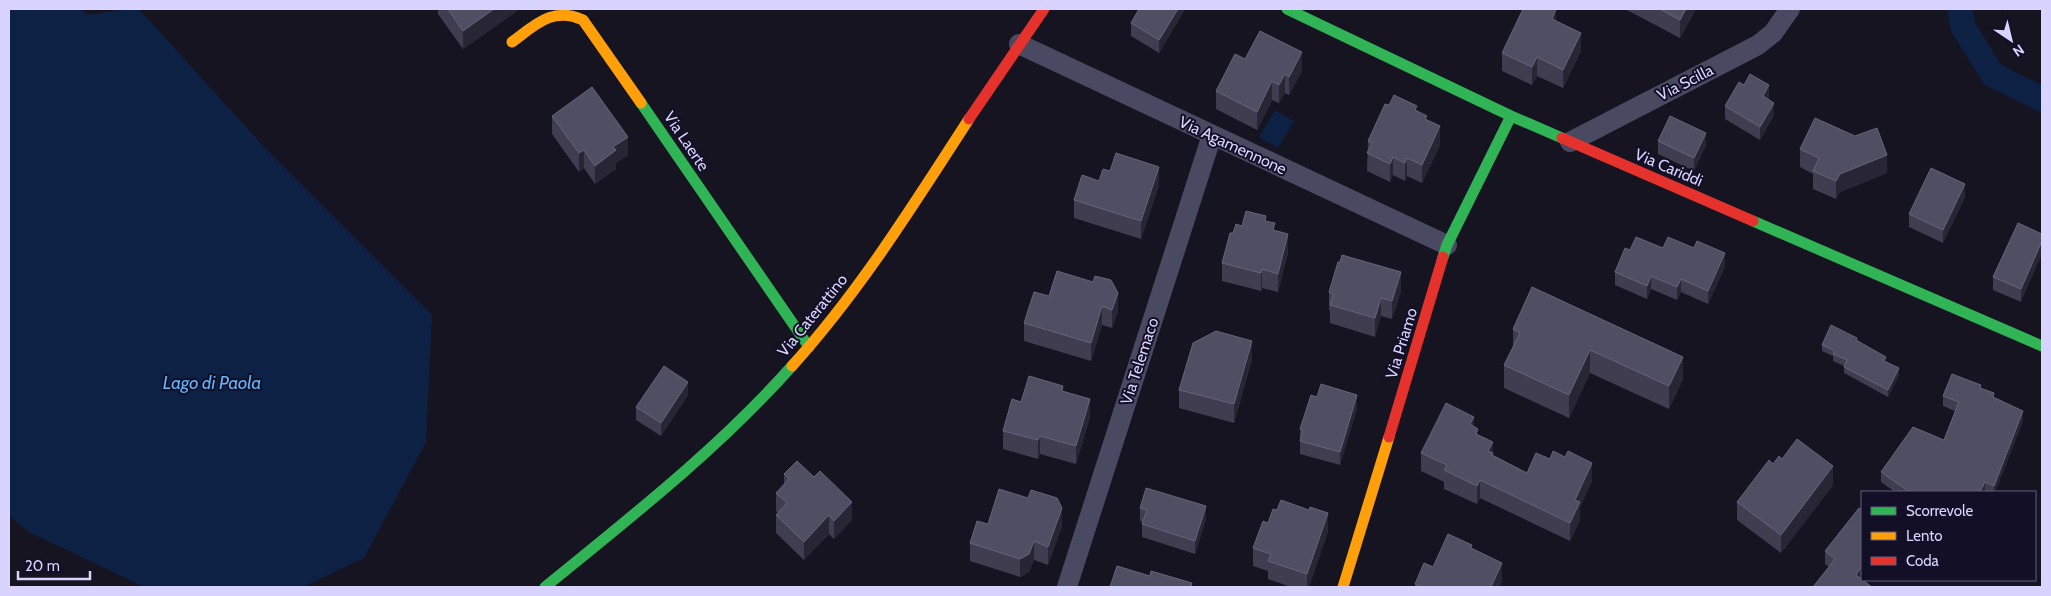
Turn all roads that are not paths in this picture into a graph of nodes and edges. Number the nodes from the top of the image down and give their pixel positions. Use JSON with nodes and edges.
{"nodes":[{"id":1,"x":1044,"y":9,"type":"edge"},
{"id":2,"x":1287,"y":9,"type":"edge"},
{"id":3,"x":1790,"y":9,"type":"edge"},
{"id":4,"x":512,"y":42,"type":"dead end"},
{"id":5,"x":1019,"y":44,"type":"junction"},
{"id":6,"x":1511,"y":116,"type":"junction"},
{"id":7,"x":1212,"y":135,"type":"junction"},
{"id":8,"x":1570,"y":142,"type":"junction"},
{"id":9,"x":1447,"y":245,"type":"junction"},
{"id":10,"x":2042,"y":346,"type":"edge"},
{"id":11,"x":808,"y":347,"type":"junction"},
{"id":12,"x":550,"y":586,"type":"edge"},
{"id":13,"x":1067,"y":587,"type":"edge"},
{"id":14,"x":1343,"y":587,"type":"edge"}],
"edges":[{"from":1,"to":5,"type":"street","name":"Via Caterattino"},
{"from":2,"to":6,"type":"street","name":"Via Cariddi"},
{"from":3,"to":8,"type":"street","name":"Via Scilla"},
{"from":4,"to":11,"type":"street","name":"Via Laerte"},
{"from":5,"to":7,"type":"street","name":"Via Agamennone"},
{"from":5,"to":11,"type":"street","name":"Via Caterattino"},
{"from":6,"to":8,"type":"street","name":"Via Cariddi"},
{"from":6,"to":9,"type":"street","name":"Via Priamo"},
{"from":7,"to":9,"type":"street","name":"Via Agamennone"},
{"from":7,"to":13,"type":"street","name":"Via Telemaco"},
{"from":8,"to":10,"type":"street","name":"Via Cariddi"},
{"from":9,"to":14,"type":"street","name":"Via Priamo"},
{"from":11,"to":12,"type":"street","name":"Via Caterattino"}]}
